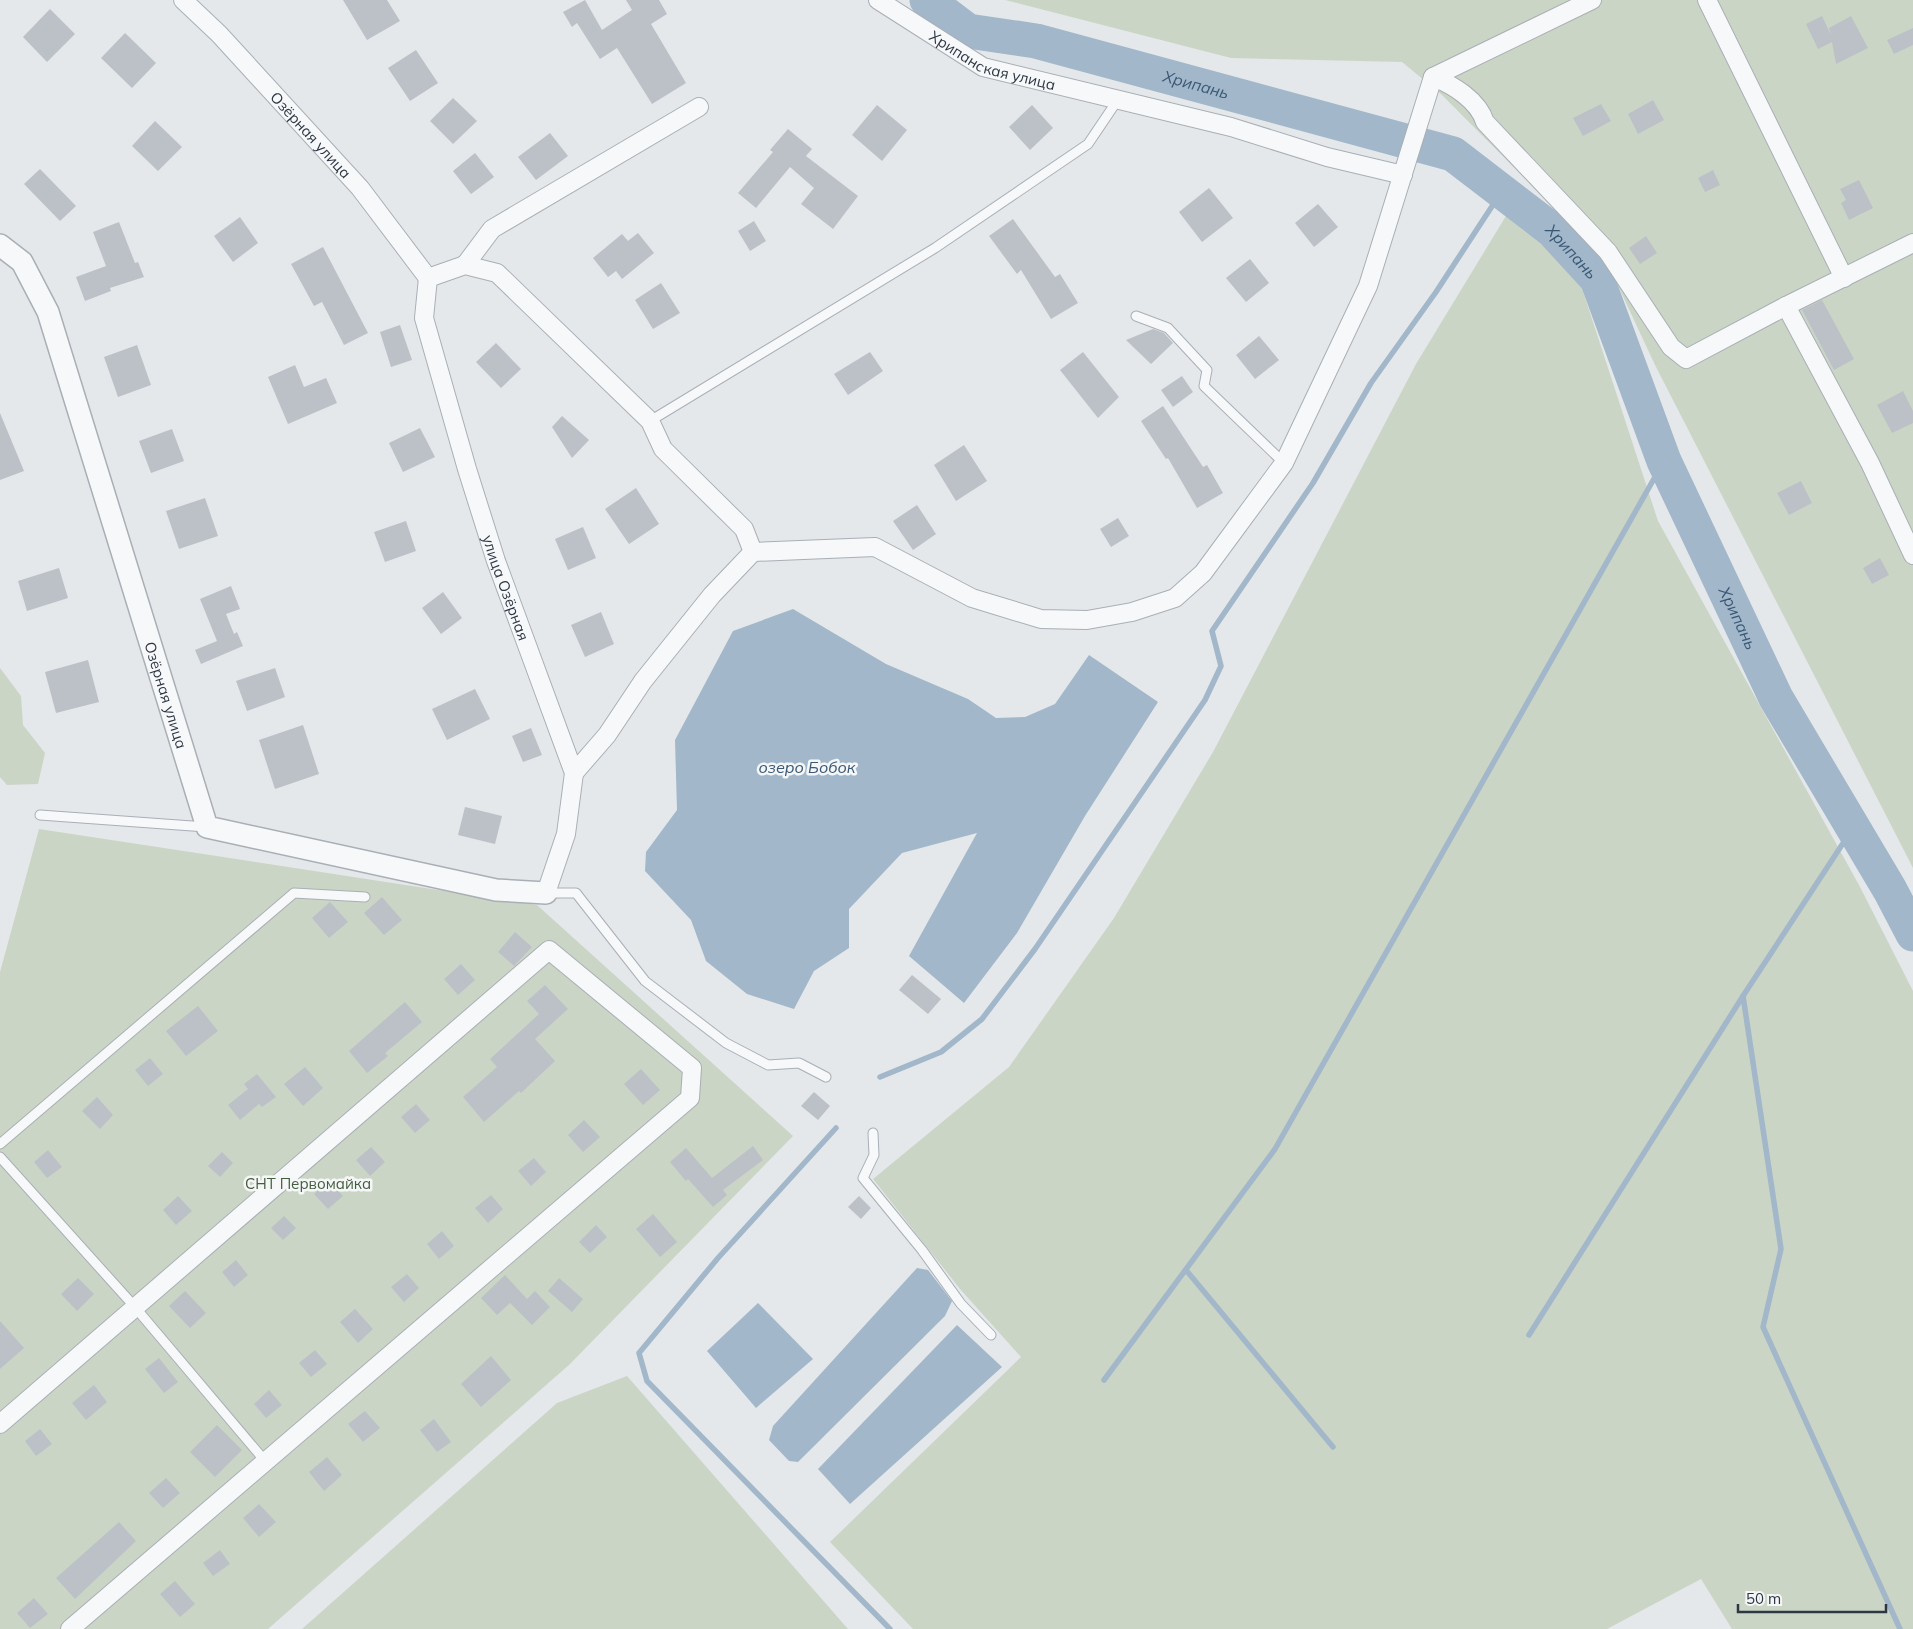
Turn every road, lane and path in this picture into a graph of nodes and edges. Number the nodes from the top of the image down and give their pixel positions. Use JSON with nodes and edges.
{"nodes":[{"id":1,"x":183,"y":0,"type":"edge"},
{"id":2,"x":878,"y":0,"type":"edge"},
{"id":3,"x":1592,"y":0,"type":"edge"},
{"id":4,"x":1707,"y":0,"type":"edge"},
{"id":5,"x":1433,"y":77,"type":"junction"},
{"id":6,"x":1117,"y":101,"type":"junction"},
{"id":7,"x":700,"y":107,"type":"dead end"},
{"id":8,"x":1403,"y":175,"type":"junction"},
{"id":9,"x":1913,"y":243,"type":"edge"},
{"id":10,"x":0,"y":245,"type":"edge"},
{"id":11,"x":465,"y":265,"type":"junction"},
{"id":12,"x":428,"y":278,"type":"junction"},
{"id":13,"x":1844,"y":278,"type":"junction"},
{"id":14,"x":1786,"y":306,"type":"junction"},
{"id":15,"x":1136,"y":316,"type":"dead end"},
{"id":16,"x":650,"y":421,"type":"junction"},
{"id":17,"x":1284,"y":463,"type":"junction"},
{"id":18,"x":753,"y":552,"type":"junction"},
{"id":19,"x":1913,"y":555,"type":"edge"},
{"id":20,"x":574,"y":773,"type":"junction"},
{"id":21,"x":40,"y":815,"type":"dead end"},
{"id":22,"x":207,"y":827,"type":"junction"},
{"id":23,"x":546,"y":893,"type":"junction"},
{"id":24,"x":365,"y":897,"type":"dead end"},
{"id":25,"x":826,"y":1077,"type":"dead end"},
{"id":26,"x":873,"y":1133,"type":"dead end"},
{"id":27,"x":0,"y":1144,"type":"edge"},
{"id":28,"x":0,"y":1157,"type":"edge"},
{"id":29,"x":134,"y":1306,"type":"junction"},
{"id":30,"x":991,"y":1335,"type":"dead end"},
{"id":31,"x":0,"y":1424,"type":"edge"},
{"id":32,"x":265,"y":1461,"type":"junction"},
{"id":33,"x":70,"y":1629,"type":"edge"}],
"edges":[{"from":1,"to":12,"type":"street","name":"Озёрная улица"},
{"from":2,"to":6,"type":"street","name":"Хрипанская улица"},
{"from":3,"to":5,"type":"street"},
{"from":4,"to":13,"type":"street"},
{"from":5,"to":8,"type":"street"},
{"from":5,"to":14,"type":"street"},
{"from":6,"to":8,"type":"street","name":"Хрипанская улица"},
{"from":6,"to":16,"type":"lane"},
{"from":7,"to":11,"type":"street"},
{"from":8,"to":17,"type":"street"},
{"from":9,"to":13,"type":"street"},
{"from":10,"to":22,"type":"street","name":"Озёрная улица"},
{"from":11,"to":12,"type":"street"},
{"from":11,"to":16,"type":"street"},
{"from":12,"to":20,"type":"street","name":"улица Озёрная"},
{"from":13,"to":14,"type":"street"},
{"from":14,"to":19,"type":"street"},
{"from":15,"to":17,"type":"lane"},
{"from":16,"to":18,"type":"street"},
{"from":17,"to":18,"type":"street"},
{"from":18,"to":20,"type":"street"},
{"from":20,"to":23,"type":"street","name":"улица Озёрная"},
{"from":21,"to":22,"type":"lane"},
{"from":22,"to":23,"type":"street"},
{"from":23,"to":25,"type":"lane"},
{"from":24,"to":27,"type":"lane"},
{"from":26,"to":30,"type":"lane"},
{"from":28,"to":29,"type":"lane"},
{"from":29,"to":31,"type":"street"},
{"from":29,"to":32,"type":"lane"},
{"from":29,"to":32,"type":"street"},
{"from":32,"to":33,"type":"street"}]}
